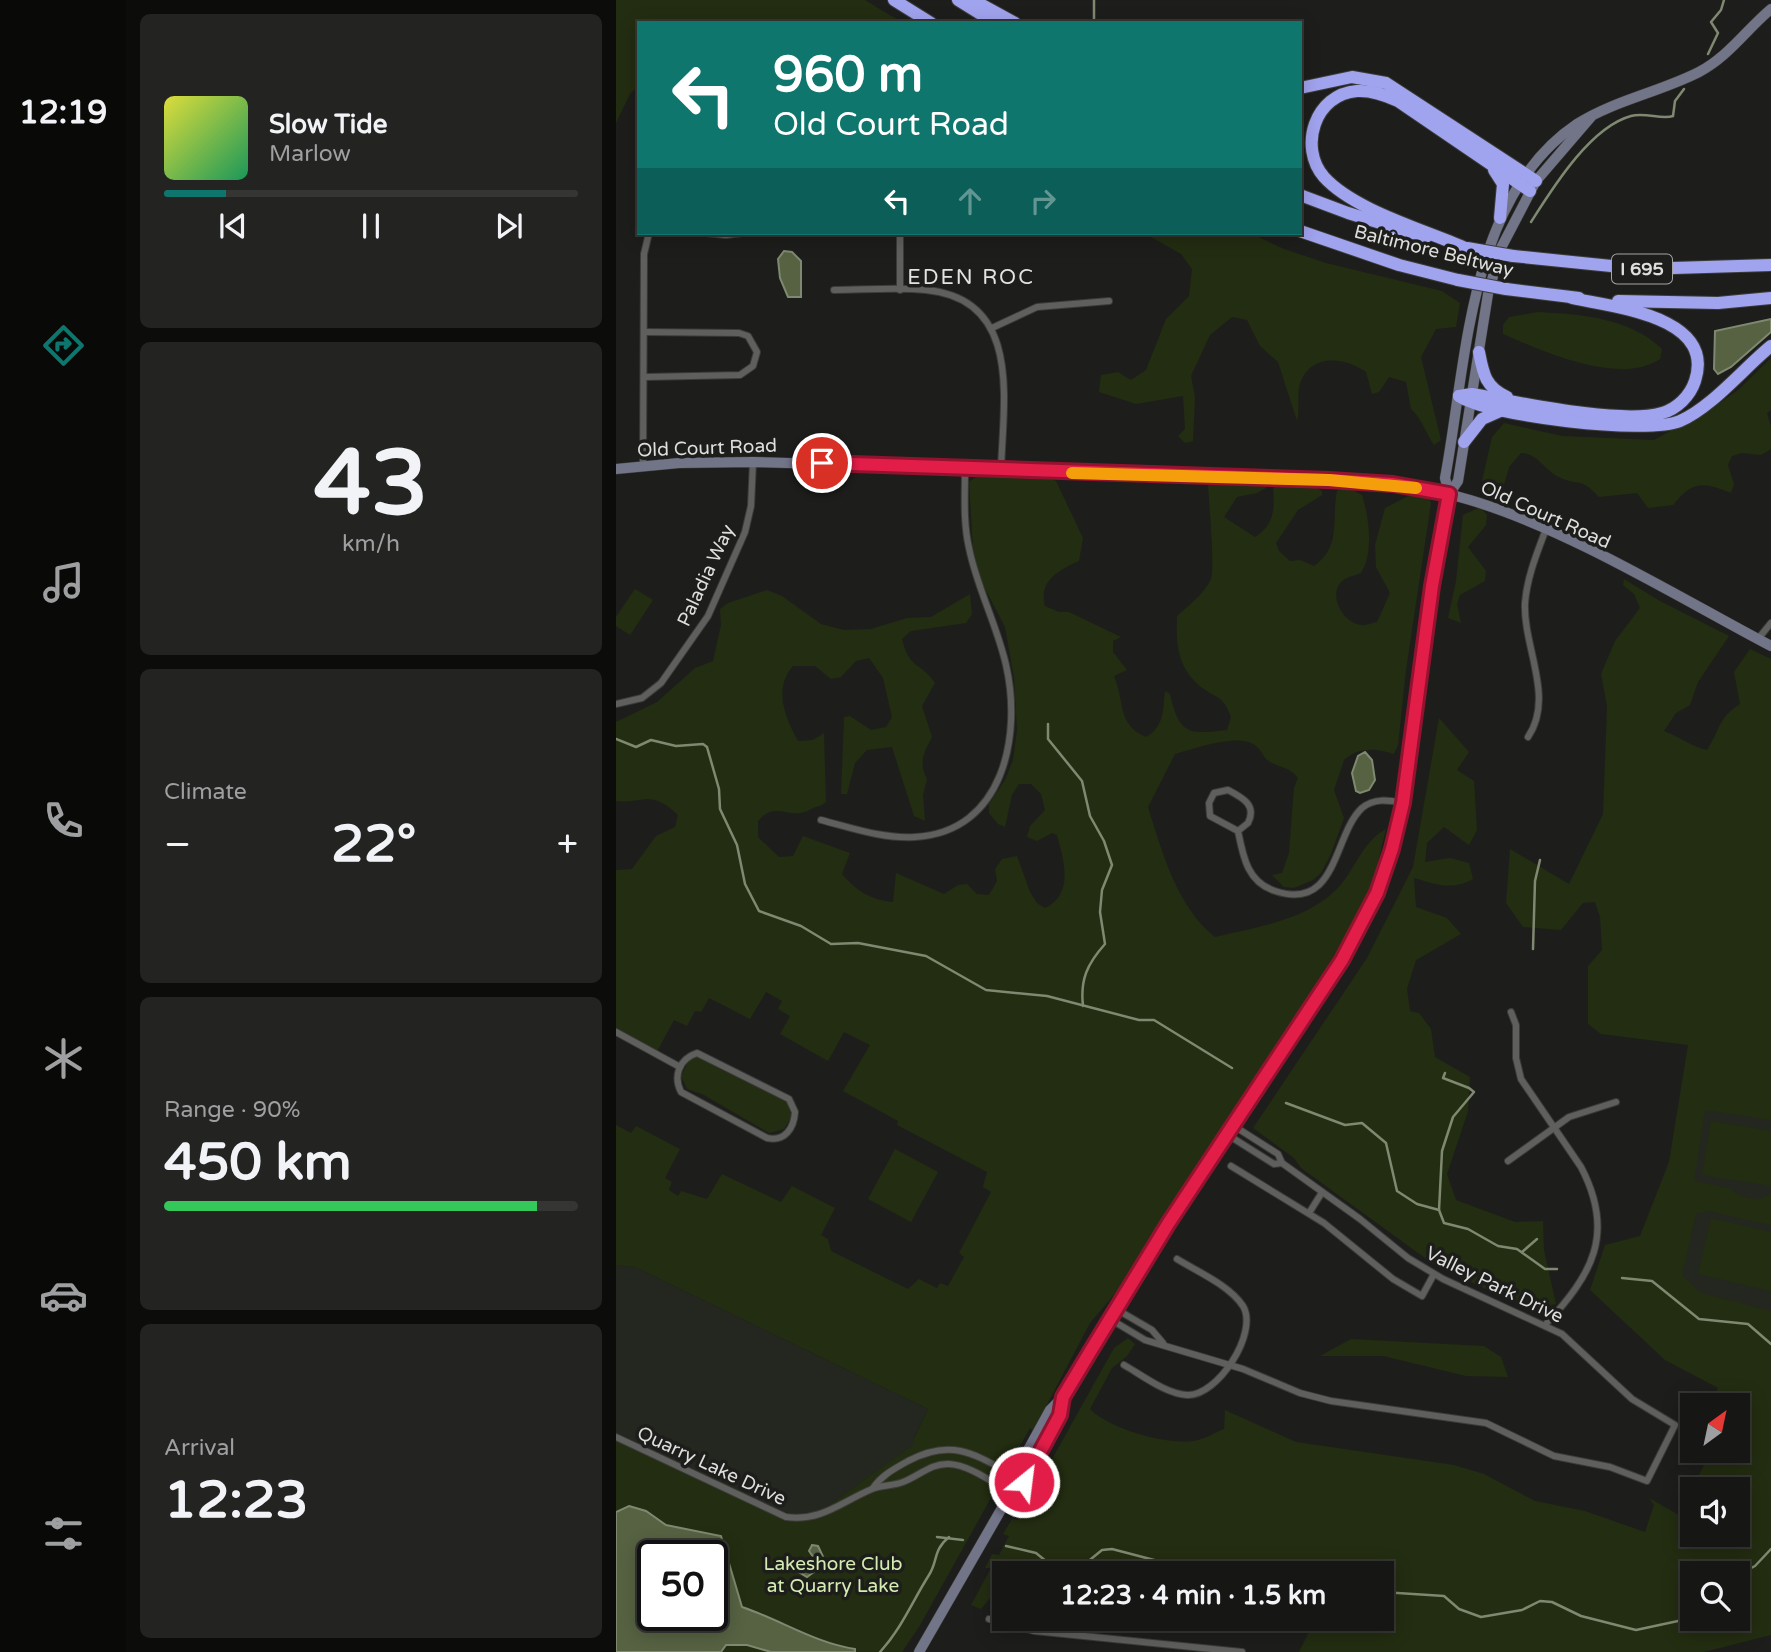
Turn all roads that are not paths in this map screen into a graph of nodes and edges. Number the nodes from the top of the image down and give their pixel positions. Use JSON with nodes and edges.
{"nodes":[{"id":1,"x":894,"y":0,"type":"edge"},
{"id":2,"x":958,"y":0,"type":"edge"},
{"id":3,"x":973,"y":0,"type":"edge"},
{"id":4,"x":1771,"y":9,"type":"edge"},
{"id":5,"x":928,"y":21,"type":"edge"},
{"id":6,"x":992,"y":21,"type":"edge"},
{"id":7,"x":1011,"y":21,"type":"edge"},
{"id":8,"x":1302,"y":88,"type":"edge"},
{"id":9,"x":1487,"y":162,"type":"junction"},
{"id":10,"x":1528,"y":183,"type":"junction"},
{"id":11,"x":1302,"y":196,"type":"edge"},
{"id":12,"x":1500,"y":218,"type":"junction"},
{"id":13,"x":1302,"y":232,"type":"edge"},
{"id":14,"x":649,"y":235,"type":"edge"},
{"id":15,"x":900,"y":235,"type":"edge"},
{"id":16,"x":1465,"y":247,"type":"junction"},
{"id":17,"x":1771,"y":265,"type":"edge"},
{"id":18,"x":834,"y":290,"type":"dead end"},
{"id":19,"x":900,"y":290,"type":"junction"},
{"id":20,"x":1572,"y":298,"type":"junction"},
{"id":21,"x":1771,"y":299,"type":"edge"},
{"id":22,"x":1109,"y":301,"type":"dead end"},
{"id":23,"x":992,"y":328,"type":"junction"},
{"id":24,"x":645,"y":332,"type":"junction"},
{"id":25,"x":1771,"y":346,"type":"edge"},
{"id":26,"x":1479,"y":352,"type":"junction"},
{"id":27,"x":645,"y":377,"type":"junction"},
{"id":28,"x":1467,"y":398,"type":"junction"},
{"id":29,"x":1520,"y":402,"type":"junction"},
{"id":30,"x":1504,"y":410,"type":"junction"},
{"id":31,"x":1464,"y":442,"type":"junction"},
{"id":32,"x":753,"y":462,"type":"junction"},
{"id":33,"x":643,"y":466,"type":"junction"},
{"id":34,"x":616,"y":469,"type":"edge"},
{"id":35,"x":965,"y":469,"type":"junction"},
{"id":36,"x":1001,"y":470,"type":"junction"},
{"id":37,"x":1449,"y":494,"type":"junction"},
{"id":38,"x":1546,"y":529,"type":"junction"},
{"id":39,"x":1771,"y":623,"type":"edge"},
{"id":40,"x":1758,"y":639,"type":"junction"},
{"id":41,"x":1771,"y":646,"type":"edge"},
{"id":42,"x":616,"y":704,"type":"edge"},
{"id":43,"x":1528,"y":737,"type":"dead end"},
{"id":44,"x":1403,"y":803,"type":"junction"},
{"id":45,"x":821,"y":820,"type":"dead end"},
{"id":46,"x":1238,"y":831,"type":"junction"},
{"id":47,"x":1511,"y":1012,"type":"dead end"},
{"id":48,"x":616,"y":1032,"type":"edge"},
{"id":49,"x":680,"y":1067,"type":"junction"},
{"id":50,"x":1616,"y":1102,"type":"dead end"},
{"id":51,"x":1553,"y":1127,"type":"junction"},
{"id":52,"x":1231,"y":1130,"type":"junction"},
{"id":53,"x":1508,"y":1161,"type":"dead end"},
{"id":54,"x":1231,"y":1166,"type":"dead end"},
{"id":55,"x":1321,"y":1194,"type":"junction"},
{"id":56,"x":1309,"y":1213,"type":"junction"},
{"id":57,"x":1177,"y":1259,"type":"dead end"},
{"id":58,"x":1434,"y":1274,"type":"junction"},
{"id":59,"x":1116,"y":1309,"type":"junction"},
{"id":60,"x":1110,"y":1320,"type":"junction"},
{"id":61,"x":1545,"y":1325,"type":"junction"},
{"id":62,"x":1164,"y":1344,"type":"junction"},
{"id":63,"x":1124,"y":1365,"type":"dead end"},
{"id":64,"x":1228,"y":1365,"type":"junction"},
{"id":65,"x":1063,"y":1397,"type":"junction"},
{"id":66,"x":616,"y":1437,"type":"edge"},
{"id":67,"x":1014,"y":1476,"type":"junction"},
{"id":68,"x":1024,"y":1482,"type":"junction"},
{"id":69,"x":873,"y":1488,"type":"junction"},
{"id":70,"x":1009,"y":1496,"type":"junction"},
{"id":71,"x":989,"y":1619,"type":"dead end"},
{"id":72,"x":1215,"y":1649,"type":"edge"},
{"id":73,"x":919,"y":1652,"type":"edge"},
{"id":74,"x":1242,"y":1652,"type":"edge"}],
"edges":[{"from":1,"to":5,"type":"highway"},
{"from":2,"to":6,"type":"highway"},
{"from":3,"to":7,"type":"highway"},
{"from":4,"to":10,"type":"main road"},
{"from":8,"to":10,"type":"highway"},
{"from":9,"to":10,"type":"highway"},
{"from":9,"to":12,"type":"highway"},
{"from":9,"to":16,"type":"highway"},
{"from":10,"to":12,"type":"main road"},
{"from":10,"to":26,"type":"main road"},
{"from":11,"to":16,"type":"highway","name":"Baltimore Beltway","number":"I 695"},
{"from":12,"to":28,"type":"main road"},
{"from":13,"to":20,"type":"highway","name":"Baltimore Beltway","number":"I 695","bridge":true},
{"from":14,"to":24,"type":"street"},
{"from":15,"to":19,"type":"street"},
{"from":16,"to":17,"type":"highway","name":"Baltimore Beltway","number":"I 695","bridge":true},
{"from":18,"to":19,"type":"street"},
{"from":19,"to":23,"type":"street"},
{"from":20,"to":21,"type":"highway","name":"Baltimore Beltway","number":"I 695"},
{"from":20,"to":29,"type":"highway"},
{"from":22,"to":23,"type":"street"},
{"from":23,"to":36,"type":"street"},
{"from":24,"to":27,"type":"street"},
{"from":24,"to":27,"type":"street"},
{"from":25,"to":30,"type":"highway"},
{"from":26,"to":28,"type":"main road"},
{"from":26,"to":29,"type":"highway"},
{"from":27,"to":33,"type":"street"},
{"from":28,"to":29,"type":"highway"},
{"from":28,"to":30,"type":"highway"},
{"from":28,"to":31,"type":"main road"},
{"from":28,"to":37,"type":"main road"},
{"from":30,"to":31,"type":"highway"},
{"from":31,"to":37,"type":"main road"},
{"from":32,"to":33,"type":"main road","name":"Old Court Road"},
{"from":32,"to":35,"type":"main road","name":"Old Court Road"},
{"from":32,"to":42,"type":"street","name":"Paladia Way"},
{"from":33,"to":34,"type":"main road","name":"Old Court Road"},
{"from":35,"to":36,"type":"main road","name":"Old Court Road"},
{"from":35,"to":45,"type":"street"},
{"from":36,"to":37,"type":"main road","name":"Old Court Road"},
{"from":37,"to":38,"type":"main road","name":"Old Court Road"},
{"from":37,"to":44,"type":"main road"},
{"from":38,"to":40,"type":"main road","name":"Old Court Road"},
{"from":38,"to":43,"type":"street"},
{"from":39,"to":40,"type":"street"},
{"from":40,"to":41,"type":"main road","name":"Old Court Road"},
{"from":44,"to":46,"type":"street"},
{"from":44,"to":52,"type":"main road"},
{"from":46,"to":46,"type":"street"},
{"from":47,"to":51,"type":"street"},
{"from":48,"to":49,"type":"street"},
{"from":49,"to":49,"type":"street"},
{"from":50,"to":51,"type":"street"},
{"from":51,"to":53,"type":"street"},
{"from":51,"to":61,"type":"street"},
{"from":52,"to":55,"type":"street","name":"Valley Park Drive"},
{"from":52,"to":59,"type":"main road"},
{"from":54,"to":56,"type":"street"},
{"from":55,"to":56,"type":"street"},
{"from":55,"to":58,"type":"street","name":"Valley Park Drive"},
{"from":56,"to":58,"type":"street"},
{"from":57,"to":64,"type":"street"},
{"from":58,"to":61,"type":"street","name":"Valley Park Drive"},
{"from":59,"to":60,"type":"main road"},
{"from":59,"to":62,"type":"street"},
{"from":60,"to":62,"type":"street"},
{"from":60,"to":65,"type":"main road"},
{"from":61,"to":64,"type":"street","name":"Valley Park Drive"},
{"from":62,"to":64,"type":"street"},
{"from":63,"to":64,"type":"street"},
{"from":65,"to":67,"type":"main road"},
{"from":65,"to":68,"type":"main road"},
{"from":66,"to":69,"type":"street","name":"Quarry Lake Drive"},
{"from":67,"to":68,"type":"street","name":"Quarry Lake Drive"},
{"from":67,"to":69,"type":"street","name":"Quarry Lake Drive"},
{"from":67,"to":70,"type":"main road"},
{"from":68,"to":70,"type":"main road"},
{"from":69,"to":70,"type":"street","name":"Quarry Lake Drive"},
{"from":70,"to":73,"type":"main road"},
{"from":71,"to":72,"type":"street"},
{"from":72,"to":74,"type":"street"}]}
